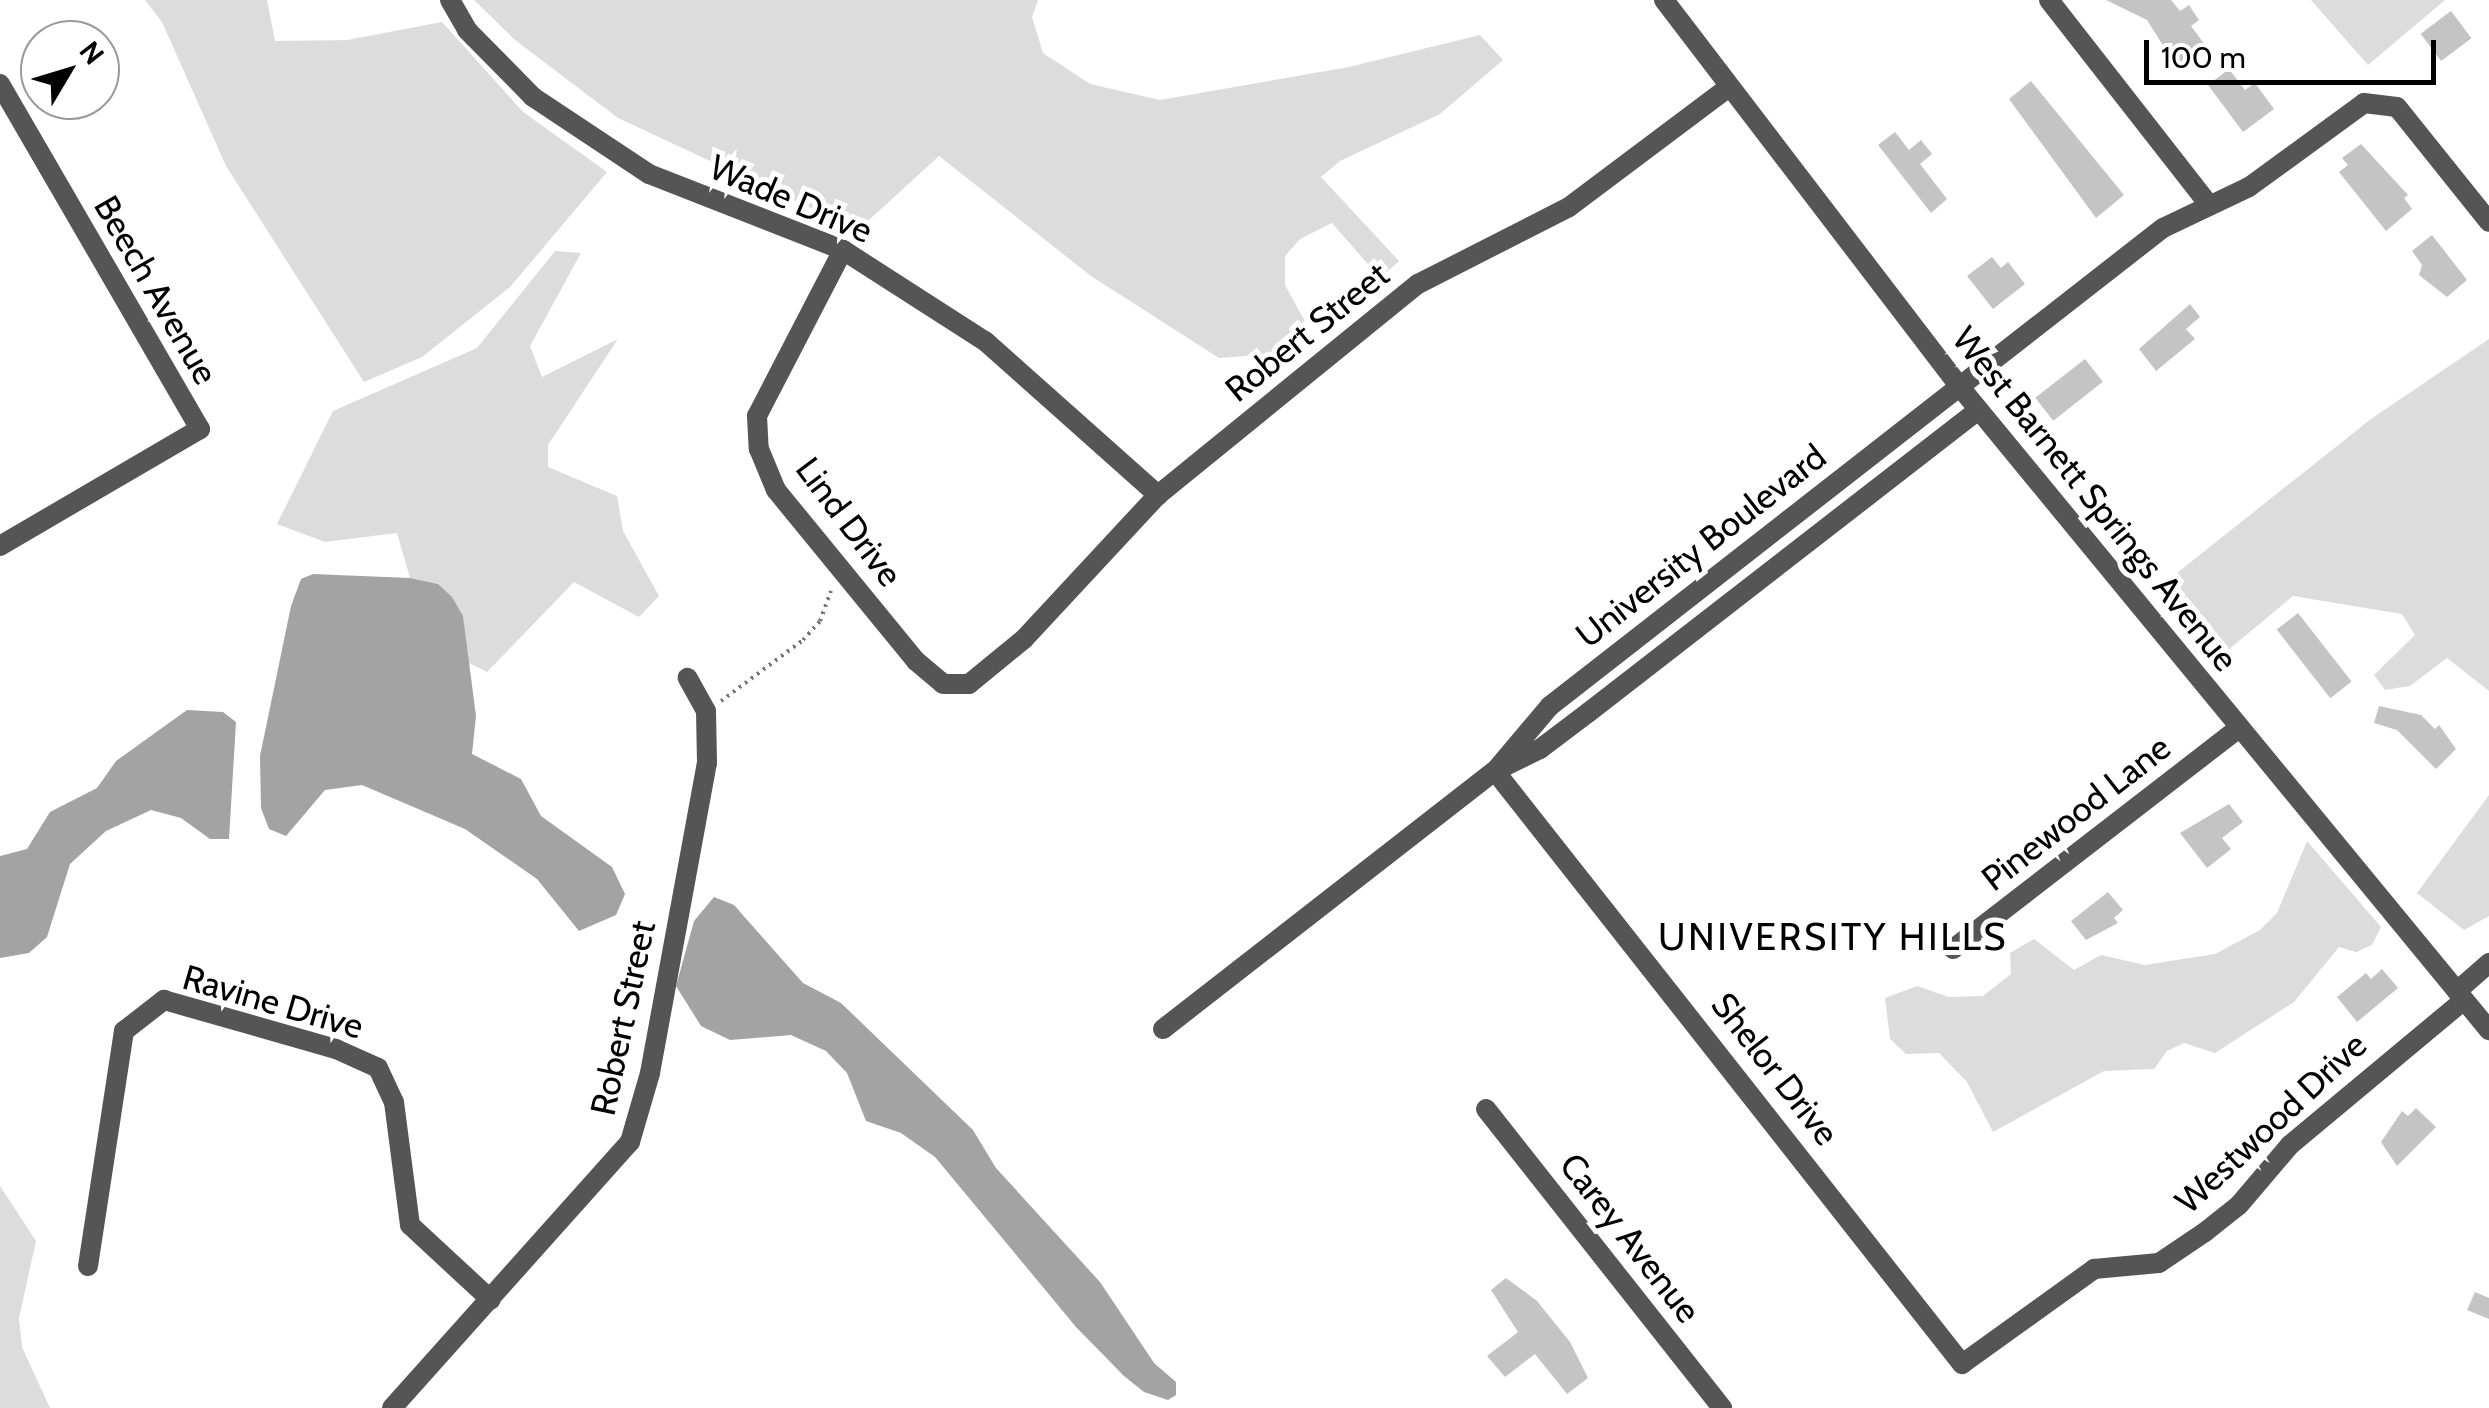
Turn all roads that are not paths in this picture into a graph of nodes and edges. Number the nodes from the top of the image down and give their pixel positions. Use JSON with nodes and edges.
{"nodes":[{"id":1,"x":450,"y":0,"type":"edge"},
{"id":2,"x":2049,"y":0,"type":"edge"},
{"id":3,"x":1672,"y":3,"type":"edge"},
{"id":4,"x":0,"y":84,"type":"edge"},
{"id":5,"x":1729,"y":87,"type":"junction"},
{"id":6,"x":2209,"y":205,"type":"junction"},
{"id":7,"x":2489,"y":222,"type":"edge"},
{"id":8,"x":842,"y":250,"type":"junction"},
{"id":9,"x":1960,"y":386,"type":"junction"},
{"id":10,"x":1979,"y":410,"type":"junction"},
{"id":11,"x":1158,"y":495,"type":"junction"},
{"id":12,"x":0,"y":546,"type":"edge"},
{"id":13,"x":688,"y":678,"type":"dead end"},
{"id":14,"x":969,"y":684,"type":"joint"},
{"id":15,"x":2239,"y":728,"type":"junction"},
{"id":16,"x":1495,"y":771,"type":"junction"},
{"id":17,"x":1953,"y":950,"type":"dead end"},
{"id":18,"x":2489,"y":963,"type":"edge"},
{"id":19,"x":2461,"y":996,"type":"junction"},
{"id":20,"x":1162,"y":1029,"type":"dead end"},
{"id":21,"x":2489,"y":1030,"type":"edge"},
{"id":22,"x":1486,"y":1109,"type":"dead end"},
{"id":23,"x":88,"y":1266,"type":"dead end"},
{"id":24,"x":491,"y":1300,"type":"junction"},
{"id":25,"x":1962,"y":1364,"type":"joint"},
{"id":26,"x":392,"y":1408,"type":"edge"},
{"id":27,"x":1722,"y":1408,"type":"edge"}],
"edges":[{"from":1,"to":8,"type":"street","name":"Wade Drive"},
{"from":2,"to":6,"type":"street"},
{"from":3,"to":5,"type":"street","name":"West Barnett Springs Avenue"},
{"from":4,"to":12,"type":"street","name":"Beech Avenue"},
{"from":5,"to":9,"type":"street","name":"West Barnett Springs Avenue"},
{"from":5,"to":11,"type":"street","name":"Robert Street"},
{"from":6,"to":7,"type":"street","name":"University Boulevard"},
{"from":6,"to":9,"type":"street","name":"University Boulevard"},
{"from":8,"to":11,"type":"street","name":"Wade Drive"},
{"from":8,"to":14,"type":"street","name":"Lind Drive"},
{"from":9,"to":10,"type":"street","name":"West Barnett Springs Avenue"},
{"from":9,"to":16,"type":"street","name":"University Boulevard"},
{"from":10,"to":15,"type":"street","name":"West Barnett Springs Avenue"},
{"from":10,"to":16,"type":"street","name":"University Boulevard"},
{"from":11,"to":14,"type":"street","name":"Robert Street"},
{"from":13,"to":24,"type":"street","name":"Robert Street"},
{"from":15,"to":17,"type":"street","name":"Pinewood Lane"},
{"from":15,"to":19,"type":"street","name":"West Barnett Springs Avenue"},
{"from":16,"to":20,"type":"street","name":"University Boulevard"},
{"from":16,"to":25,"type":"street","name":"Shelor Drive"},
{"from":18,"to":19,"type":"street","name":"Westwood Drive"},
{"from":19,"to":21,"type":"street","name":"West Barnett Springs Avenue"},
{"from":19,"to":25,"type":"street","name":"Westwood Drive"},
{"from":22,"to":27,"type":"street","name":"Carey Avenue"},
{"from":23,"to":24,"type":"street","name":"Ravine Drive"},
{"from":24,"to":26,"type":"street","name":"Robert Street"}]}
